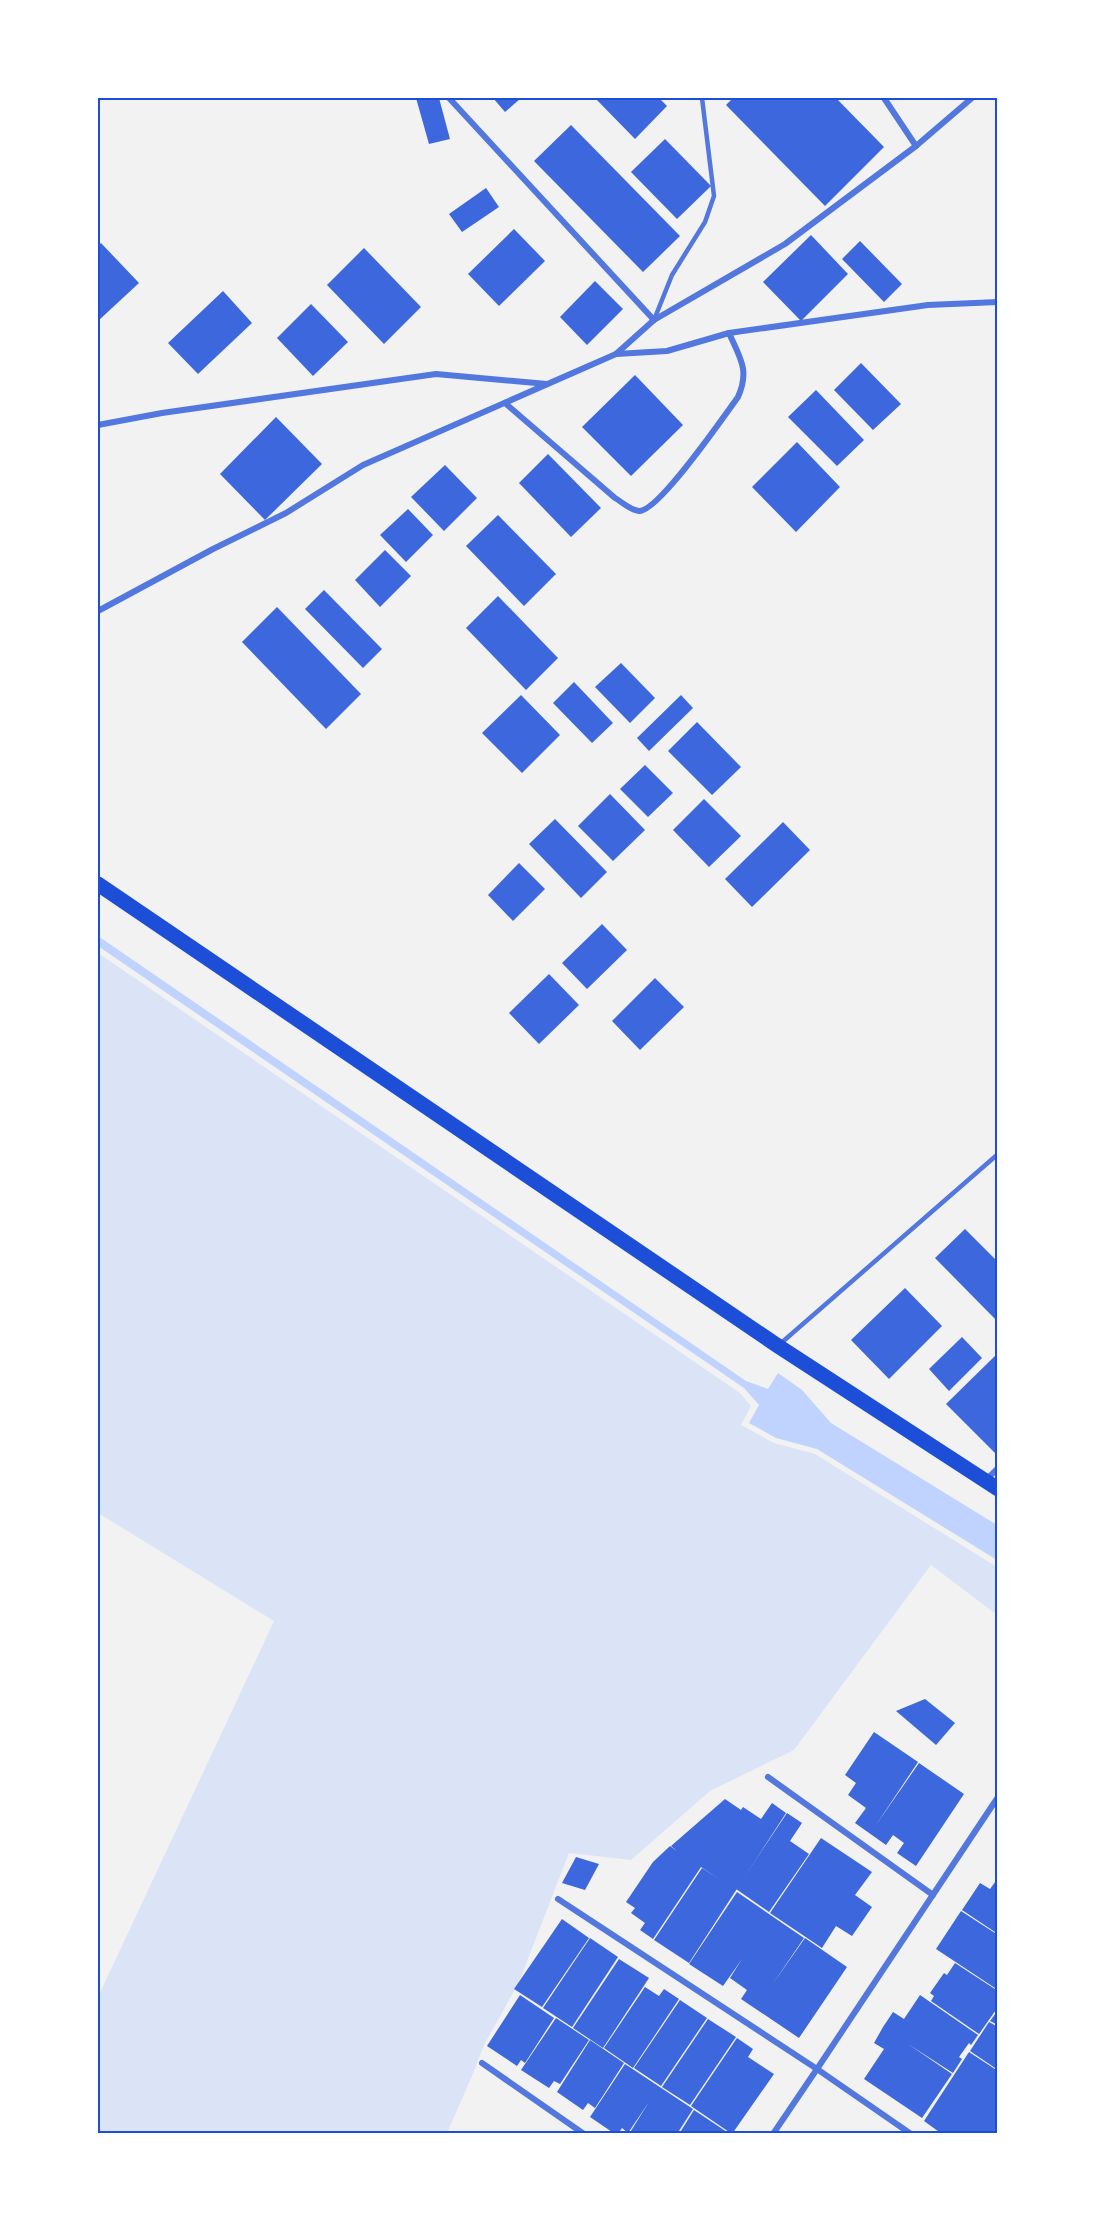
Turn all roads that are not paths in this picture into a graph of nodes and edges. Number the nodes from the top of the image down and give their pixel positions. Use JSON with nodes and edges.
{"nodes":[{"id":1,"x":449,"y":98,"type":"edge"},
{"id":2,"x":702,"y":98,"type":"edge"},
{"id":3,"x":884,"y":98,"type":"edge"},
{"id":4,"x":972,"y":98,"type":"edge"},
{"id":5,"x":916,"y":146,"type":"junction"},
{"id":6,"x":998,"y":302,"type":"edge"},
{"id":7,"x":654,"y":320,"type":"junction"},
{"id":8,"x":729,"y":333,"type":"junction"},
{"id":9,"x":616,"y":354,"type":"junction"},
{"id":10,"x":547,"y":384,"type":"junction"},
{"id":11,"x":506,"y":403,"type":"junction"},
{"id":12,"x":98,"y":425,"type":"edge"},
{"id":13,"x":98,"y":611,"type":"edge"},
{"id":14,"x":98,"y":884,"type":"edge"},
{"id":15,"x":998,"y":1154,"type":"edge"},
{"id":16,"x":778,"y":1346,"type":"junction"},
{"id":17,"x":998,"y":1468,"type":"edge"},
{"id":18,"x":991,"y":1485,"type":"edge"},
{"id":19,"x":768,"y":1777,"type":"dead end"},
{"id":20,"x":998,"y":1797,"type":"edge"},
{"id":21,"x":933,"y":1894,"type":"junction"},
{"id":22,"x":558,"y":1899,"type":"dead end"},
{"id":23,"x":482,"y":2063,"type":"dead end"},
{"id":24,"x":817,"y":2069,"type":"junction"},
{"id":25,"x":584,"y":2133,"type":"edge"},
{"id":26,"x":773,"y":2133,"type":"edge"},
{"id":27,"x":911,"y":2133,"type":"edge"}],
"edges":[{"from":1,"to":7,"type":"street"},
{"from":2,"to":7,"type":"lane"},
{"from":3,"to":5,"type":"street"},
{"from":4,"to":5,"type":"street"},
{"from":5,"to":7,"type":"street"},
{"from":6,"to":8,"type":"street"},
{"from":7,"to":9,"type":"street"},
{"from":8,"to":9,"type":"street"},
{"from":8,"to":11,"type":"street"},
{"from":9,"to":10,"type":"street"},
{"from":10,"to":11,"type":"street"},
{"from":10,"to":12,"type":"street"},
{"from":11,"to":13,"type":"street"},
{"from":14,"to":16,"type":"main road"},
{"from":15,"to":16,"type":"lane"},
{"from":16,"to":18,"type":"main road"},
{"from":17,"to":18,"type":"street"},
{"from":19,"to":21,"type":"street"},
{"from":20,"to":21,"type":"street"},
{"from":21,"to":24,"type":"street"},
{"from":22,"to":24,"type":"street"},
{"from":23,"to":25,"type":"street"},
{"from":24,"to":26,"type":"street"},
{"from":24,"to":27,"type":"street"}]}
